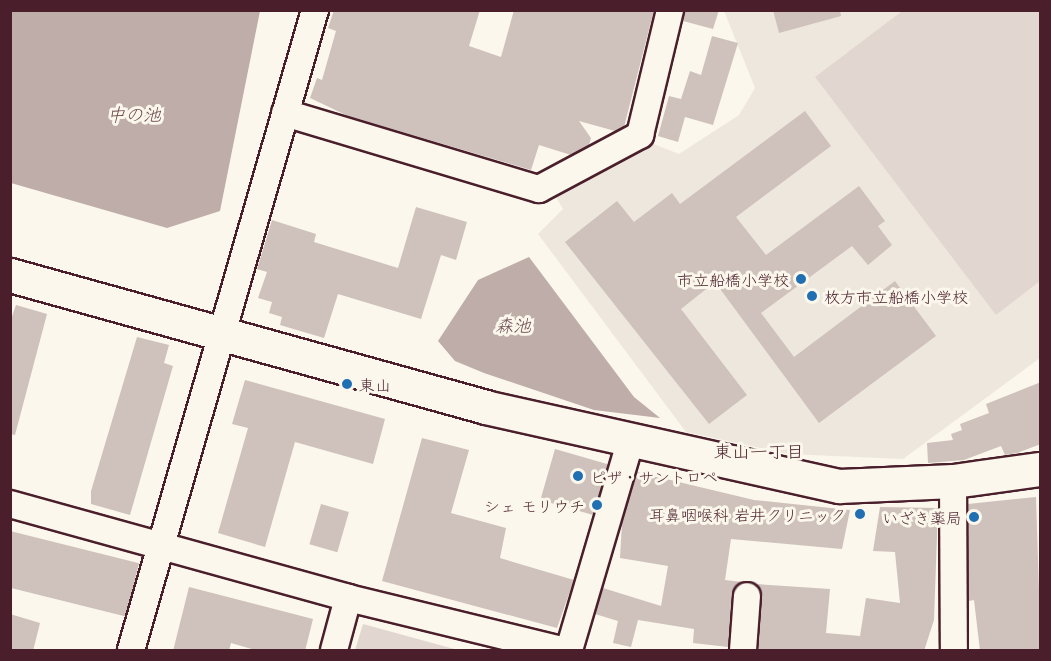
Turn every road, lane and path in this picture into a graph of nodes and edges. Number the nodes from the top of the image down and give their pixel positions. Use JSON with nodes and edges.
{"nodes":[{"id":1,"x":315,"y":10,"type":"edge"},
{"id":2,"x":670,"y":10,"type":"edge"},
{"id":3,"x":285,"y":113,"type":"junction"},
{"id":4,"x":10,"y":276,"type":"edge"},
{"id":5,"x":224,"y":334,"type":"junction"},
{"id":6,"x":631,"y":439,"type":"junction"},
{"id":7,"x":1041,"y":469,"type":"edge"},
{"id":8,"x":953,"y":481,"type":"junction"},
{"id":9,"x":10,"y":504,"type":"edge"},
{"id":10,"x":158,"y":543,"type":"junction"},
{"id":11,"x":747,"y":596,"type":"dead end"},
{"id":12,"x":348,"y":598,"type":"junction"},
{"id":13,"x":501,"y":644,"type":"edge"},
{"id":14,"x":131,"y":651,"type":"edge"},
{"id":15,"x":334,"y":651,"type":"edge"},
{"id":16,"x":562,"y":651,"type":"edge"},
{"id":17,"x":569,"y":651,"type":"edge"},
{"id":18,"x":743,"y":651,"type":"edge"},
{"id":19,"x":954,"y":651,"type":"edge"}],
"edges":[{"from":1,"to":3,"type":"street"},
{"from":2,"to":3,"type":"street"},
{"from":3,"to":5,"type":"street"},
{"from":4,"to":5,"type":"street"},
{"from":5,"to":6,"type":"street"},
{"from":5,"to":10,"type":"street"},
{"from":6,"to":8,"type":"street"},
{"from":6,"to":17,"type":"street"},
{"from":7,"to":8,"type":"street"},
{"from":8,"to":19,"type":"street"},
{"from":9,"to":10,"type":"street"},
{"from":10,"to":12,"type":"street"},
{"from":10,"to":14,"type":"street"},
{"from":11,"to":18,"type":"street"},
{"from":12,"to":13,"type":"street"},
{"from":12,"to":15,"type":"street"},
{"from":13,"to":16,"type":"street"}]}
